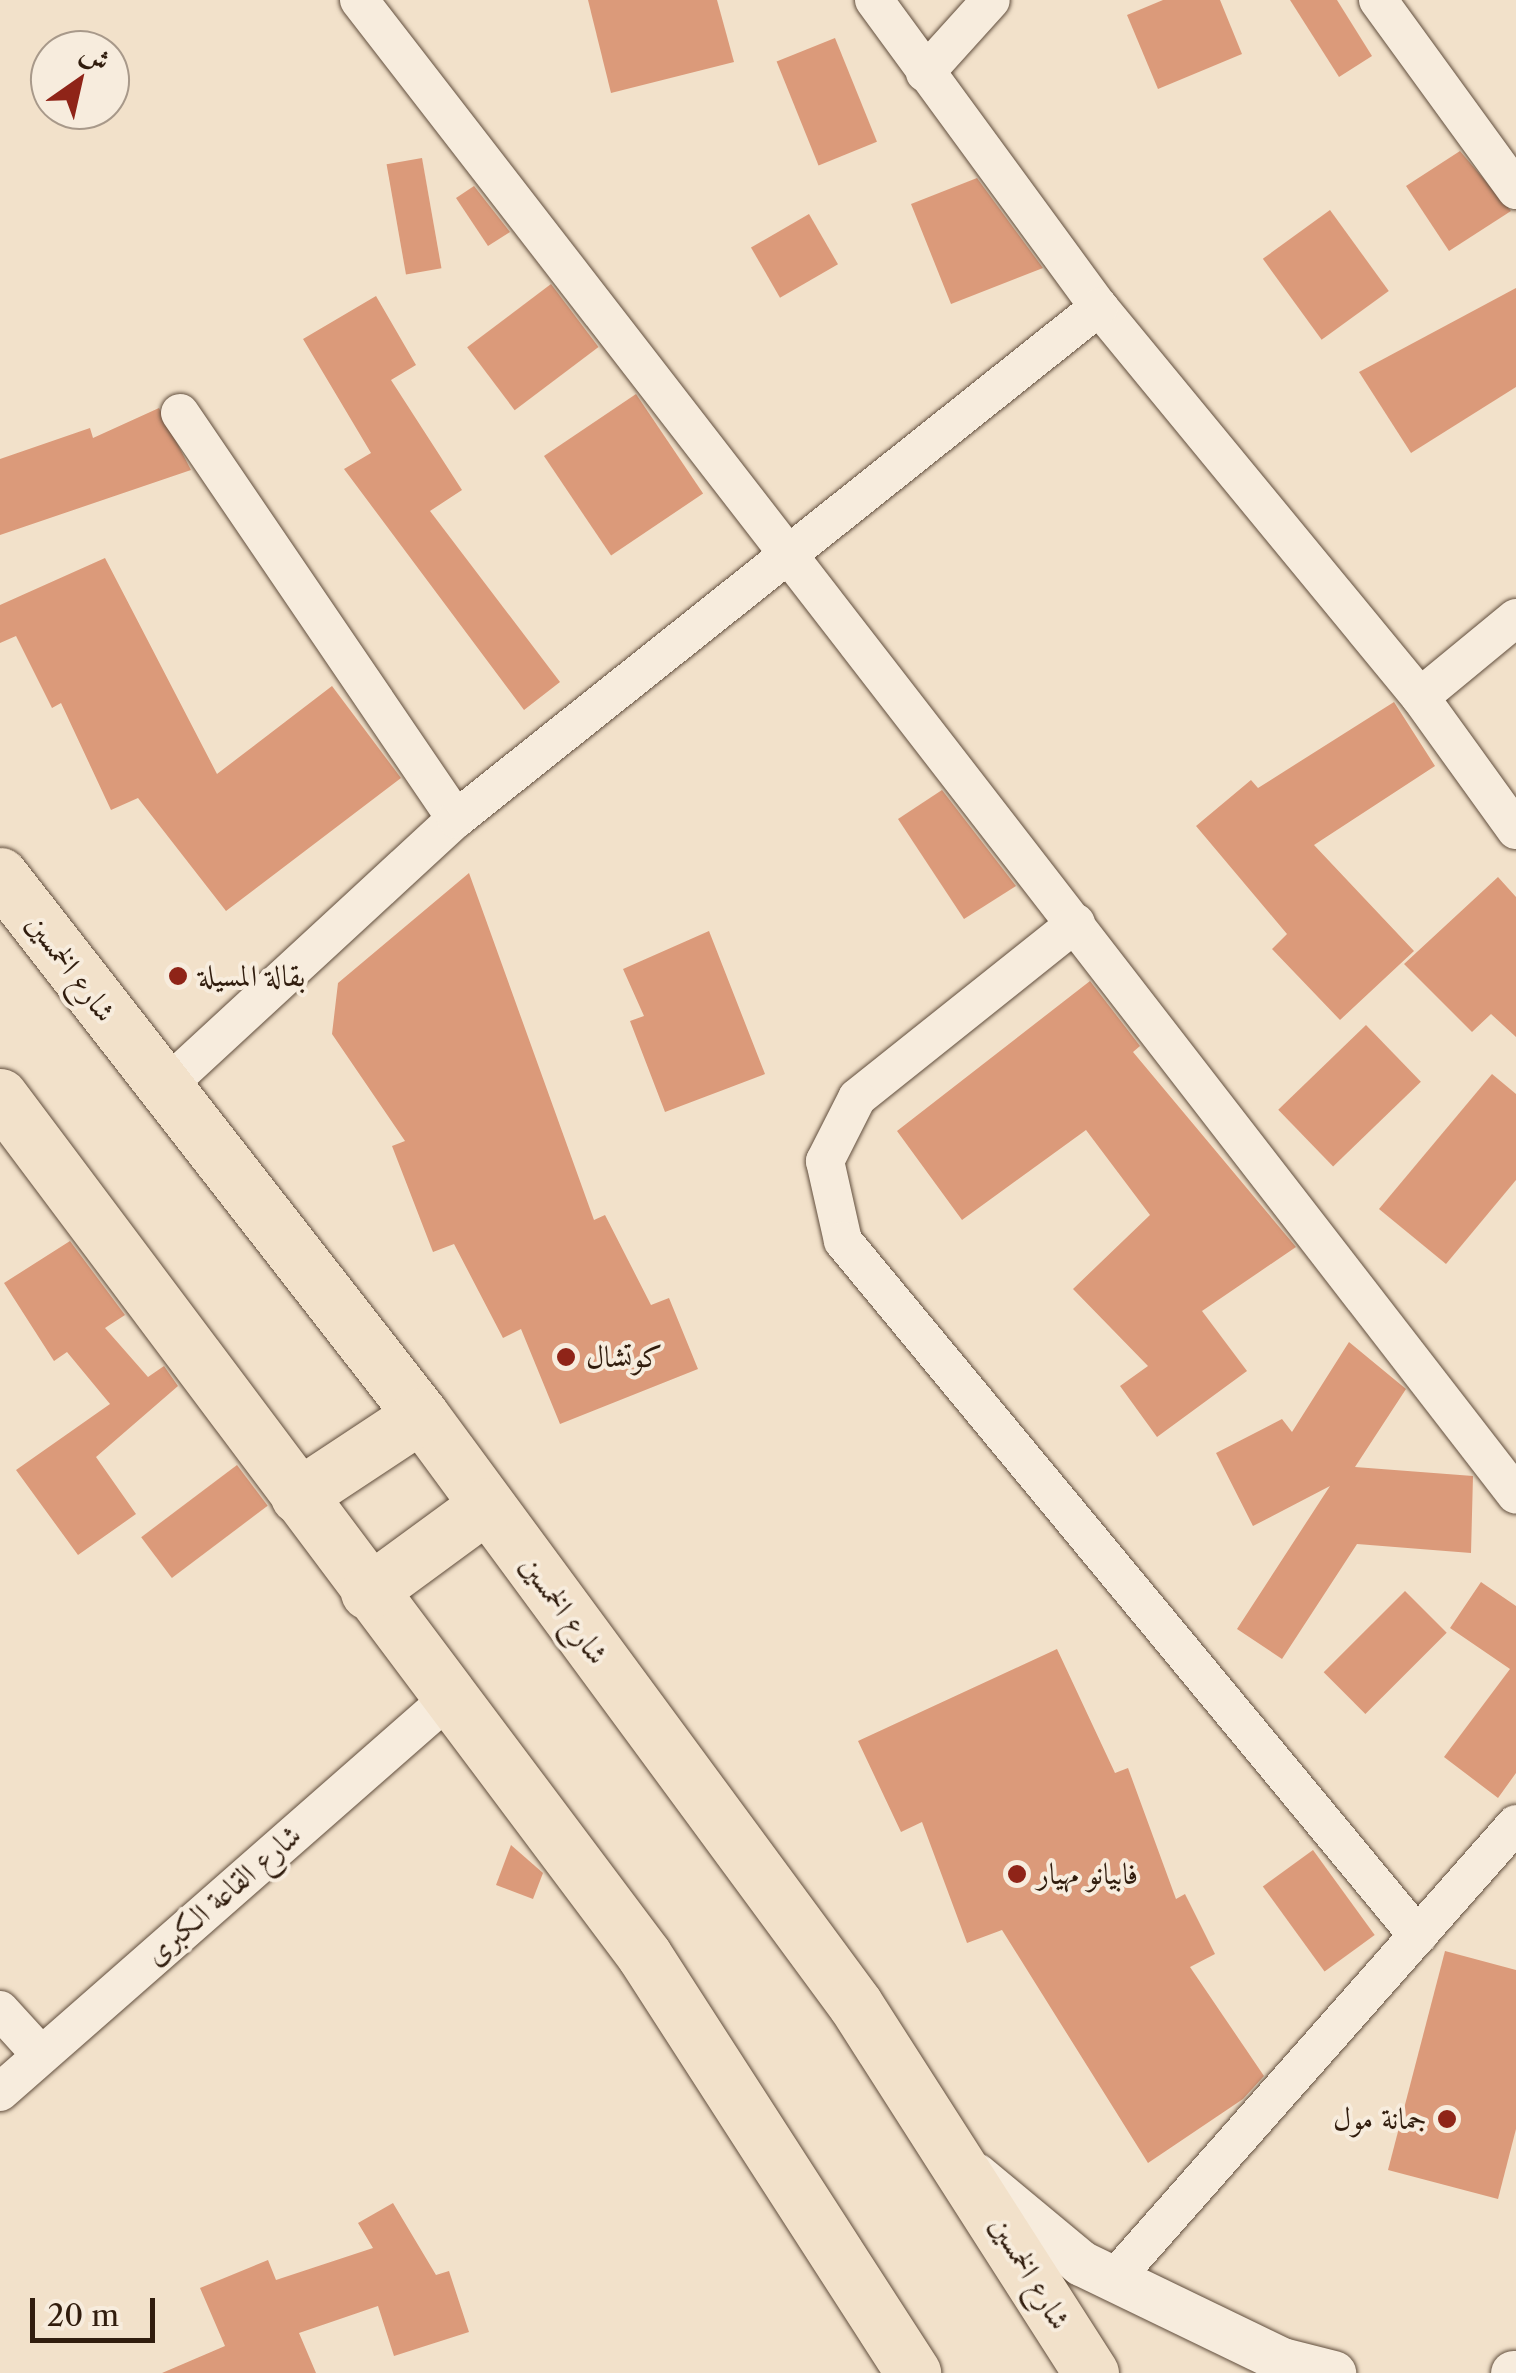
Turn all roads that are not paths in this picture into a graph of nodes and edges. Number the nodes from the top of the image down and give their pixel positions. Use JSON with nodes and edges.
{"nodes":[{"id":1,"x":358,"y":0,"type":"edge"},
{"id":2,"x":874,"y":0,"type":"edge"},
{"id":3,"x":991,"y":0,"type":"edge"},
{"id":4,"x":1378,"y":0,"type":"edge"},
{"id":5,"x":925,"y":73,"type":"junction"},
{"id":6,"x":1504,"y":145,"type":"edge"},
{"id":7,"x":1516,"y":190,"type":"edge"},
{"id":8,"x":1099,"y":307,"type":"junction"},
{"id":9,"x":180,"y":413,"type":"dead end"},
{"id":10,"x":792,"y":554,"type":"junction"},
{"id":11,"x":1516,"y":618,"type":"edge"},
{"id":12,"x":1420,"y":697,"type":"junction"},
{"id":13,"x":456,"y":820,"type":"junction"},
{"id":14,"x":1516,"y":830,"type":"edge"},
{"id":15,"x":0,"y":875,"type":"edge"},
{"id":16,"x":1076,"y":923,"type":"junction"},
{"id":17,"x":164,"y":1088,"type":"junction"},
{"id":18,"x":0,"y":1096,"type":"edge"},
{"id":19,"x":421,"y":1415,"type":"junction"},
{"id":20,"x":1516,"y":1495,"type":"edge"},
{"id":21,"x":298,"y":1496,"type":"junction"},
{"id":22,"x":487,"y":1505,"type":"junction"},
{"id":23,"x":368,"y":1592,"type":"junction"},
{"id":24,"x":448,"y":1700,"type":"junction"},
{"id":25,"x":1516,"y":1824,"type":"edge"},
{"id":26,"x":1418,"y":1936,"type":"junction"},
{"id":27,"x":0,"y":2010,"type":"edge"},
{"id":28,"x":40,"y":2054,"type":"junction"},
{"id":29,"x":0,"y":2092,"type":"edge"},
{"id":30,"x":966,"y":2167,"type":"junction"},
{"id":31,"x":1114,"y":2279,"type":"junction"},
{"id":32,"x":914,"y":2373,"type":"edge"},
{"id":33,"x":1090,"y":2373,"type":"edge"},
{"id":34,"x":1332,"y":2373,"type":"edge"}],
"edges":[{"from":1,"to":10,"type":"street"},
{"from":2,"to":5,"type":"street"},
{"from":3,"to":5,"type":"street"},
{"from":4,"to":6,"type":"street"},
{"from":5,"to":8,"type":"street"},
{"from":6,"to":7,"type":"street"},
{"from":8,"to":10,"type":"street"},
{"from":8,"to":12,"type":"street"},
{"from":9,"to":13,"type":"street"},
{"from":10,"to":13,"type":"street"},
{"from":10,"to":16,"type":"street"},
{"from":11,"to":12,"type":"street"},
{"from":12,"to":14,"type":"street"},
{"from":13,"to":17,"type":"street"},
{"from":15,"to":17,"type":"main road","name":"شارع الخمسين"},
{"from":16,"to":20,"type":"street"},
{"from":16,"to":26,"type":"street"},
{"from":17,"to":19,"type":"main road","name":"شارع الخمسين"},
{"from":18,"to":21,"type":"main road"},
{"from":19,"to":21,"type":"main road"},
{"from":19,"to":22,"type":"main road","name":"شارع الخمسين"},
{"from":21,"to":23,"type":"main road"},
{"from":22,"to":23,"type":"main road"},
{"from":22,"to":30,"type":"main road","name":"شارع الخمسين"},
{"from":23,"to":24,"type":"main road"},
{"from":24,"to":28,"type":"street","name":"شارع القاعة الكبرى"},
{"from":24,"to":32,"type":"main road"},
{"from":25,"to":26,"type":"street"},
{"from":26,"to":31,"type":"street"},
{"from":27,"to":28,"type":"street"},
{"from":28,"to":29,"type":"street","name":"شارع القاعة الكبرى"},
{"from":30,"to":31,"type":"street"},
{"from":30,"to":33,"type":"main road","name":"شارع الخمسين"},
{"from":31,"to":34,"type":"street"}]}
